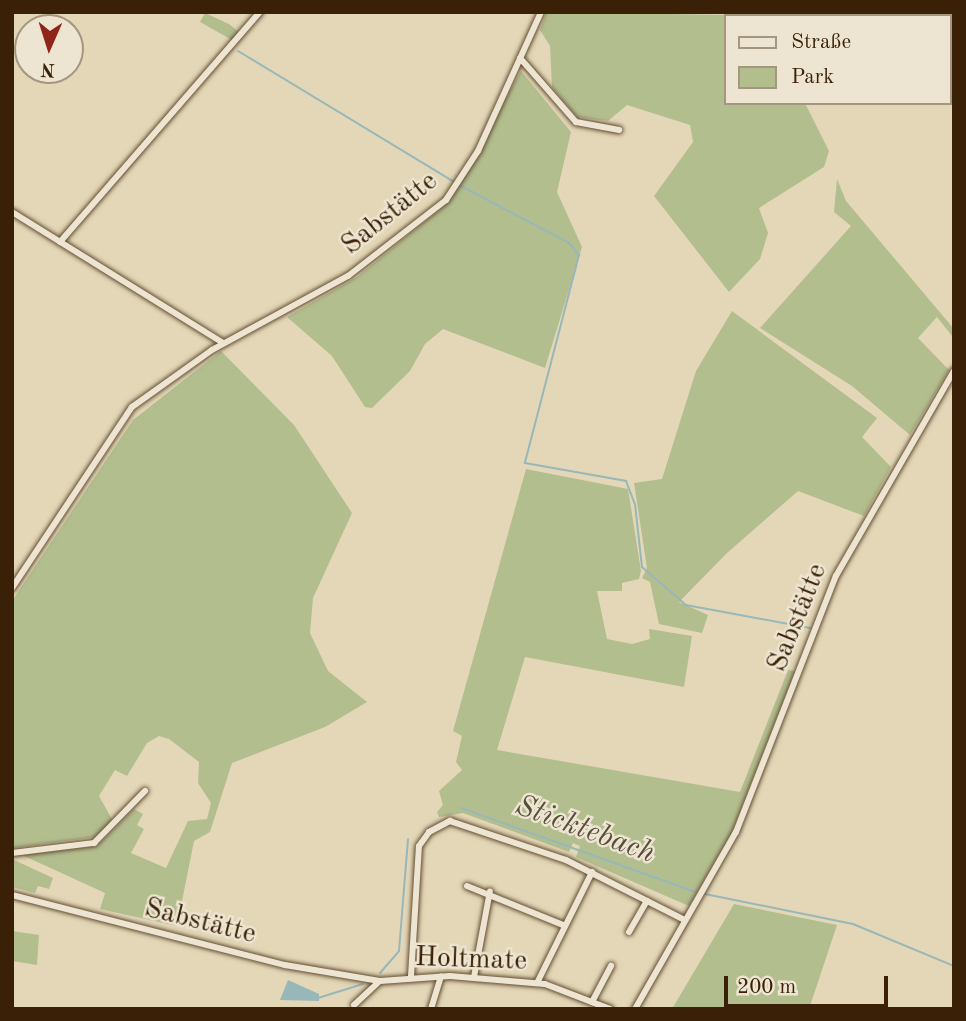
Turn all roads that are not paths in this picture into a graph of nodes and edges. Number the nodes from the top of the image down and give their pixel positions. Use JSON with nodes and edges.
{"nodes":[{"id":1,"x":260,"y":12,"type":"edge"},
{"id":2,"x":541,"y":12,"type":"edge"},
{"id":3,"x":520,"y":58,"type":"junction"},
{"id":4,"x":619,"y":130,"type":"dead end"},
{"id":5,"x":12,"y":212,"type":"edge"},
{"id":6,"x":60,"y":242,"type":"junction"},
{"id":7,"x":223,"y":343,"type":"junction"},
{"id":8,"x":954,"y":371,"type":"edge"},
{"id":9,"x":12,"y":588,"type":"edge"},
{"id":10,"x":145,"y":790,"type":"dead end"},
{"id":11,"x":12,"y":853,"type":"edge"},
{"id":12,"x":592,"y":872,"type":"junction"},
{"id":13,"x":467,"y":886,"type":"dead end"},
{"id":14,"x":490,"y":891,"type":"junction"},
{"id":15,"x":12,"y":895,"type":"edge"},
{"id":16,"x":647,"y":901,"type":"junction"},
{"id":17,"x":685,"y":920,"type":"junction"},
{"id":18,"x":563,"y":925,"type":"junction"},
{"id":19,"x":629,"y":932,"type":"dead end"},
{"id":20,"x":611,"y":966,"type":"dead end"},
{"id":21,"x":411,"y":976,"type":"junction"},
{"id":22,"x":441,"y":976,"type":"junction"},
{"id":23,"x":474,"y":978,"type":"junction"},
{"id":24,"x":380,"y":981,"type":"junction"},
{"id":25,"x":537,"y":983,"type":"junction"},
{"id":26,"x":592,"y":1002,"type":"junction"},
{"id":27,"x":354,"y":1005,"type":"dead end"},
{"id":28,"x":431,"y":1009,"type":"edge"},
{"id":29,"x":610,"y":1009,"type":"edge"},
{"id":30,"x":635,"y":1009,"type":"edge"}],
"edges":[{"from":1,"to":6,"type":"street"},
{"from":2,"to":3,"type":"street","name":"Sabstätte"},
{"from":3,"to":4,"type":"street"},
{"from":3,"to":7,"type":"street","name":"Sabstätte"},
{"from":5,"to":6,"type":"street"},
{"from":6,"to":7,"type":"street"},
{"from":7,"to":9,"type":"street","name":"Sabstätte"},
{"from":8,"to":17,"type":"street","name":"Sabstätte"},
{"from":10,"to":11,"type":"street"},
{"from":12,"to":16,"type":"street"},
{"from":12,"to":18,"type":"street"},
{"from":12,"to":21,"type":"street"},
{"from":13,"to":14,"type":"street"},
{"from":14,"to":18,"type":"street"},
{"from":14,"to":23,"type":"street"},
{"from":15,"to":24,"type":"street","name":"Sabstätte"},
{"from":16,"to":17,"type":"street"},
{"from":16,"to":19,"type":"street"},
{"from":17,"to":30,"type":"street","name":"Sabstätte"},
{"from":18,"to":25,"type":"street"},
{"from":20,"to":26,"type":"street"},
{"from":21,"to":22,"type":"street","name":"Holtmate"},
{"from":21,"to":24,"type":"street","name":"Holtmate"},
{"from":22,"to":23,"type":"street","name":"Holtmate"},
{"from":22,"to":28,"type":"street"},
{"from":23,"to":25,"type":"street","name":"Holtmate"},
{"from":24,"to":27,"type":"street","name":"Holtmate"},
{"from":25,"to":26,"type":"street","name":"Holtmate"},
{"from":26,"to":29,"type":"street","name":"Holtmate"}]}
